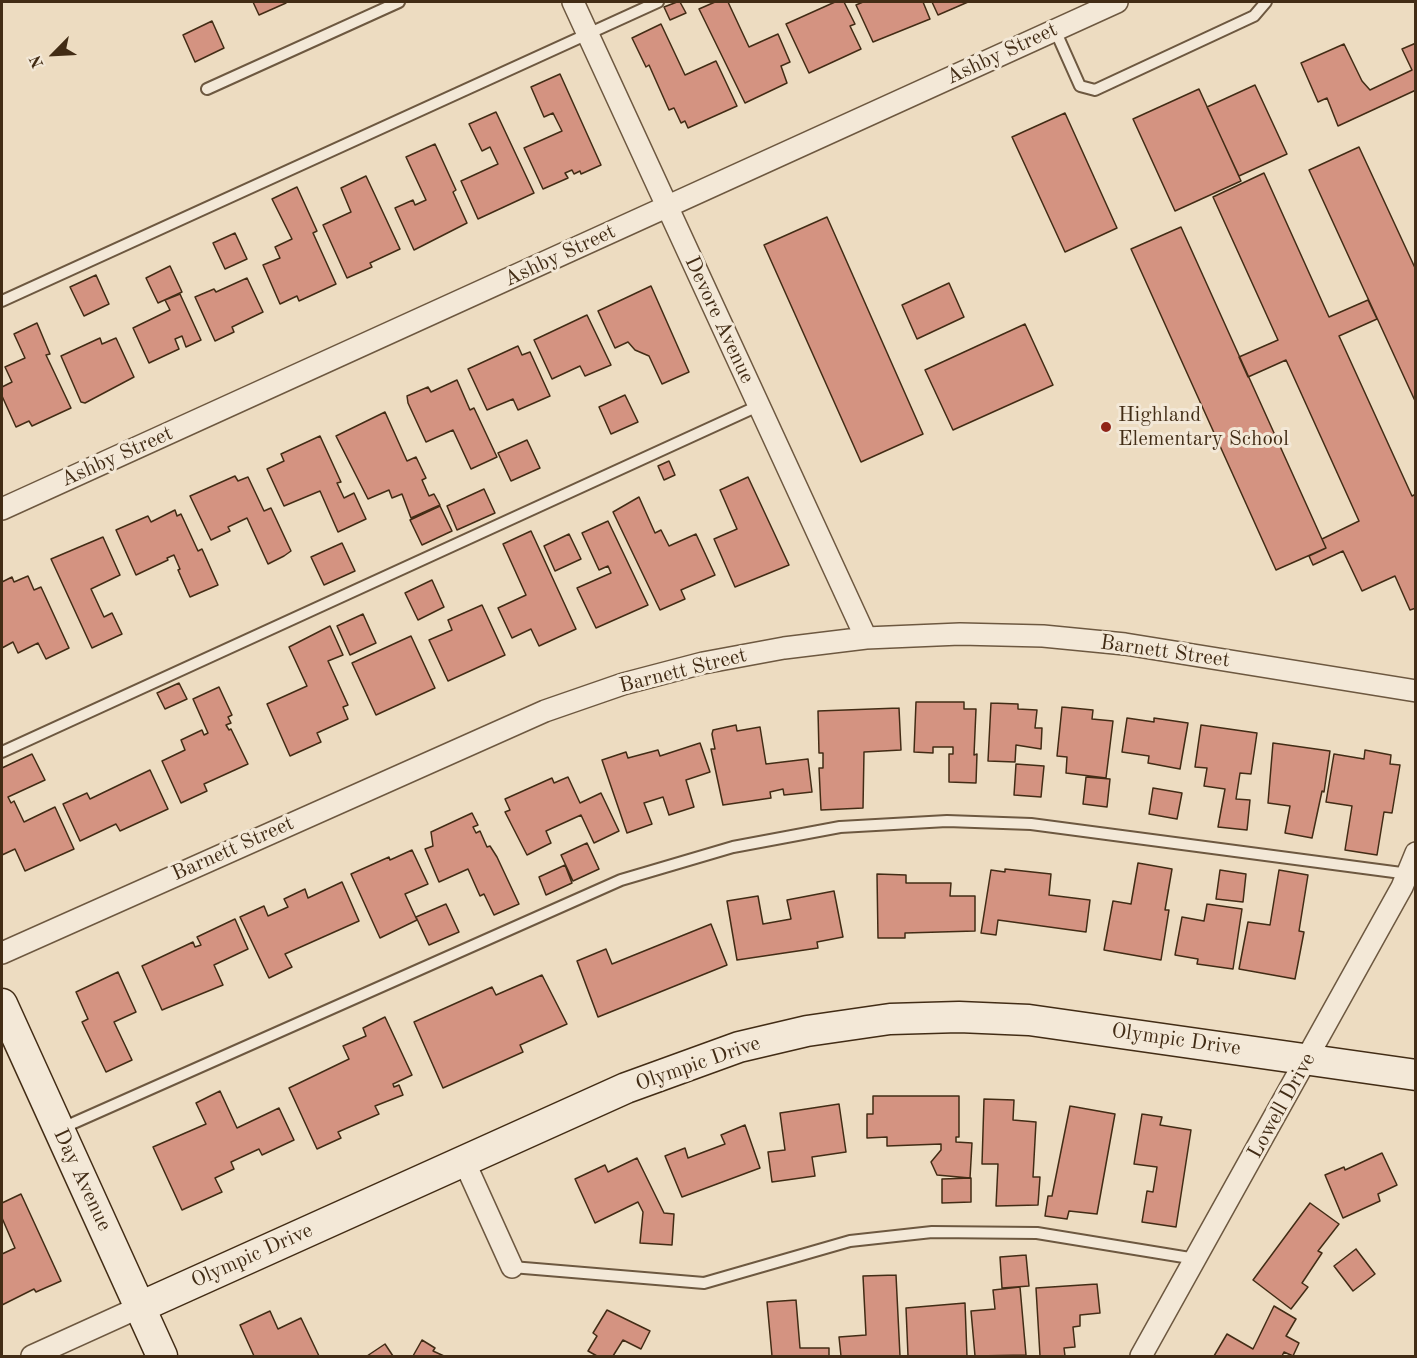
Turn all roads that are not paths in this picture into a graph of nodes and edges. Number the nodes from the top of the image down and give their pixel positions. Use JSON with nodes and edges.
{"nodes":[{"id":1,"x":399,"y":2,"type":"edge"},
{"id":2,"x":573,"y":2,"type":"edge"},
{"id":3,"x":658,"y":2,"type":"edge"},
{"id":4,"x":1117,"y":2,"type":"edge"},
{"id":5,"x":1266,"y":2,"type":"edge"},
{"id":6,"x":1055,"y":30,"type":"junction"},
{"id":7,"x":587,"y":34,"type":"junction"},
{"id":8,"x":207,"y":89,"type":"dead end"},
{"id":9,"x":667,"y":208,"type":"junction"},
{"id":10,"x":2,"y":301,"type":"edge"},
{"id":11,"x":758,"y":406,"type":"junction"},
{"id":12,"x":2,"y":509,"type":"edge"},
{"id":13,"x":866,"y":638,"type":"junction"},
{"id":14,"x":1416,"y":691,"type":"edge"},
{"id":15,"x":2,"y":752,"type":"edge"},
{"id":16,"x":1416,"y":853,"type":"edge"},
{"id":17,"x":1411,"y":874,"type":"edge"},
{"id":18,"x":2,"y":953,"type":"edge"},
{"id":19,"x":2,"y":1004,"type":"edge"},
{"id":20,"x":1309,"y":1059,"type":"junction"},
{"id":21,"x":1416,"y":1076,"type":"edge"},
{"id":22,"x":59,"y":1129,"type":"junction"},
{"id":23,"x":464,"y":1161,"type":"junction"},
{"id":24,"x":1196,"y":1259,"type":"junction"},
{"id":25,"x":512,"y":1267,"type":"joint"},
{"id":26,"x":140,"y":1307,"type":"junction"},
{"id":27,"x":32,"y":1356,"type":"edge"},
{"id":28,"x":162,"y":1356,"type":"edge"},
{"id":29,"x":1141,"y":1356,"type":"edge"}],
"edges":[{"from":1,"to":8,"type":"lane"},
{"from":2,"to":7,"type":"street","name":"Devore Avenue"},
{"from":3,"to":7,"type":"lane"},
{"from":4,"to":6,"type":"street","name":"Ashby Street"},
{"from":5,"to":6,"type":"lane"},
{"from":6,"to":9,"type":"street","name":"Ashby Street"},
{"from":7,"to":9,"type":"street","name":"Devore Avenue"},
{"from":7,"to":10,"type":"lane"},
{"from":9,"to":11,"type":"street","name":"Devore Avenue"},
{"from":9,"to":12,"type":"street","name":"Ashby Street"},
{"from":11,"to":13,"type":"street","name":"Devore Avenue"},
{"from":11,"to":15,"type":"lane"},
{"from":13,"to":14,"type":"street","name":"Barnett Street"},
{"from":13,"to":18,"type":"street","name":"Barnett Street"},
{"from":16,"to":17,"type":"street","name":"Lowell Drive"},
{"from":17,"to":20,"type":"street","name":"Lowell Drive"},
{"from":17,"to":22,"type":"lane"},
{"from":19,"to":22,"type":"street","name":"Day Avenue"},
{"from":20,"to":21,"type":"street","name":"Olympic Drive"},
{"from":20,"to":23,"type":"street","name":"Olympic Drive"},
{"from":20,"to":24,"type":"street","name":"Lowell Drive"},
{"from":22,"to":26,"type":"street","name":"Day Avenue"},
{"from":23,"to":25,"type":"street"},
{"from":23,"to":26,"type":"street","name":"Olympic Drive"},
{"from":24,"to":25,"type":"lane"},
{"from":24,"to":29,"type":"street","name":"Lowell Drive"},
{"from":26,"to":27,"type":"street","name":"Olympic Drive"},
{"from":26,"to":28,"type":"street","name":"Day Avenue"}]}
